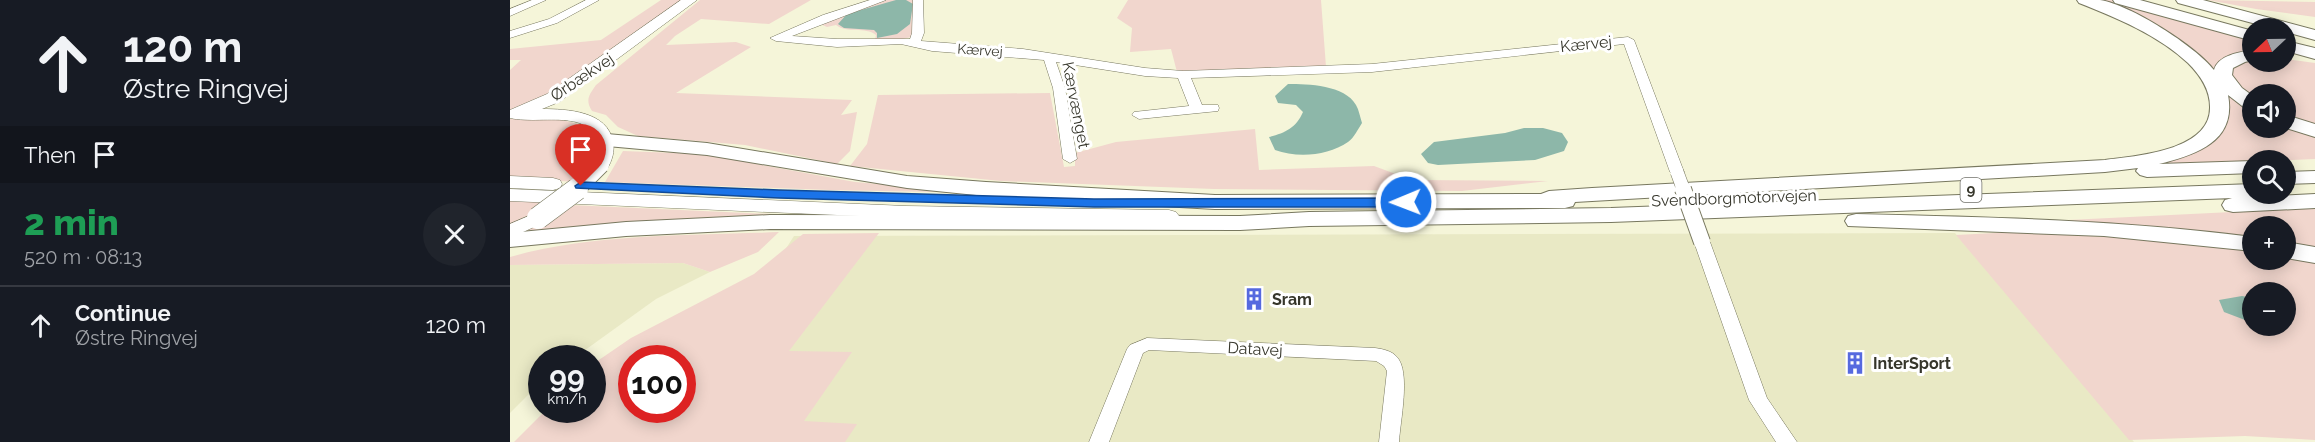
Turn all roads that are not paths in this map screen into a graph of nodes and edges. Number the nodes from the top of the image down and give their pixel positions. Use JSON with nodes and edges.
{"nodes":[{"id":1,"x":540,"y":0,"type":"edge"},
{"id":2,"x":594,"y":0,"type":"edge"},
{"id":3,"x":690,"y":0,"type":"edge"},
{"id":4,"x":881,"y":0,"type":"edge"},
{"id":5,"x":918,"y":0,"type":"edge"},
{"id":6,"x":2085,"y":0,"type":"edge"},
{"id":7,"x":2121,"y":0,"type":"edge"},
{"id":8,"x":2143,"y":0,"type":"edge"},
{"id":9,"x":2163,"y":0,"type":"edge"},
{"id":10,"x":2184,"y":0,"type":"edge"},
{"id":11,"x":2198,"y":0,"type":"edge"},
{"id":12,"x":510,"y":13,"type":"edge"},
{"id":13,"x":2315,"y":19,"type":"edge"},
{"id":14,"x":2242,"y":21,"type":"edge"},
{"id":15,"x":2242,"y":27,"type":"edge"},
{"id":16,"x":646,"y":33,"type":"junction"},
{"id":17,"x":2242,"y":33,"type":"edge"},
{"id":18,"x":510,"y":35,"type":"edge"},
{"id":19,"x":2315,"y":35,"type":"edge"},
{"id":20,"x":2296,"y":37,"type":"edge"},
{"id":21,"x":2296,"y":42,"type":"edge"},
{"id":22,"x":2315,"y":42,"type":"edge"},
{"id":23,"x":914,"y":44,"type":"junction"},
{"id":24,"x":2315,"y":47,"type":"edge"},
{"id":25,"x":2296,"y":49,"type":"edge"},
{"id":26,"x":2315,"y":54,"type":"edge"},
{"id":27,"x":1050,"y":57,"type":"junction"},
{"id":28,"x":2296,"y":57,"type":"edge"},
{"id":29,"x":2242,"y":58,"type":"edge"},
{"id":30,"x":2315,"y":60,"type":"edge"},
{"id":31,"x":1183,"y":75,"type":"junction"},
{"id":32,"x":2242,"y":97,"type":"edge"},
{"id":33,"x":1214,"y":108,"type":"dead end"},
{"id":34,"x":1197,"y":109,"type":"junction"},
{"id":35,"x":512,"y":115,"type":"edge"},
{"id":36,"x":1139,"y":115,"type":"dead end"},
{"id":37,"x":578,"y":117,"type":"junction"},
{"id":38,"x":2296,"y":124,"type":"edge"},
{"id":39,"x":2315,"y":131,"type":"edge"},
{"id":40,"x":607,"y":140,"type":"junction"},
{"id":41,"x":1070,"y":159,"type":"dead end"},
{"id":42,"x":2315,"y":164,"type":"edge"},
{"id":43,"x":2296,"y":165,"type":"edge"},
{"id":44,"x":2242,"y":167,"type":"edge"},
{"id":45,"x":2315,"y":177,"type":"edge"},
{"id":46,"x":2296,"y":178,"type":"edge"},
{"id":47,"x":2242,"y":179,"type":"edge"},
{"id":48,"x":1888,"y":180,"type":"junction"},
{"id":49,"x":510,"y":182,"type":"edge"},
{"id":50,"x":2315,"y":188,"type":"edge"},
{"id":51,"x":2296,"y":189,"type":"edge"},
{"id":52,"x":2242,"y":191,"type":"edge"},
{"id":53,"x":510,"y":195,"type":"edge"},
{"id":54,"x":1519,"y":201,"type":"junction"},
{"id":55,"x":2315,"y":201,"type":"edge"},
{"id":56,"x":1215,"y":202,"type":"junction"},
{"id":57,"x":1611,"y":215,"type":"junction"},
{"id":58,"x":1309,"y":219,"type":"junction"},
{"id":59,"x":1791,"y":219,"type":"junction"},
{"id":60,"x":675,"y":227,"type":"junction"},
{"id":61,"x":510,"y":232,"type":"edge"},
{"id":62,"x":510,"y":240,"type":"edge"},
{"id":63,"x":2242,"y":242,"type":"edge"},
{"id":64,"x":510,"y":251,"type":"edge"},
{"id":65,"x":2296,"y":251,"type":"edge"},
{"id":66,"x":2315,"y":255,"type":"edge"},
{"id":67,"x":1099,"y":442,"type":"edge"},
{"id":68,"x":1389,"y":442,"type":"edge"},
{"id":69,"x":1787,"y":442,"type":"edge"}],
"edges":[{"from":1,"to":12,"type":"street"},
{"from":2,"to":18,"type":"street"},
{"from":3,"to":16,"type":"main road","name":"Ørbækvej"},
{"from":4,"to":23,"type":"street","name":"Kærvej"},
{"from":5,"to":23,"type":"street"},
{"from":6,"to":48,"type":"highway"},
{"from":7,"to":17,"type":"highway"},
{"from":8,"to":15,"type":"highway"},
{"from":9,"to":14,"type":"highway"},
{"from":10,"to":19,"type":"highway"},
{"from":11,"to":13,"type":"highway"},
{"from":16,"to":35,"type":"main road","name":"Ørbækvej"},
{"from":16,"to":37,"type":"main road","name":"Ørbækvej"},
{"from":20,"to":22,"type":"highway"},
{"from":21,"to":24,"type":"highway"},
{"from":23,"to":27,"type":"street","name":"Kærvej"},
{"from":25,"to":26,"type":"highway"},
{"from":27,"to":31,"type":"street","name":"Kærvej"},
{"from":27,"to":41,"type":"street","name":"Kærvænget"},
{"from":28,"to":30,"type":"highway"},
{"from":29,"to":32,"type":"highway"},
{"from":31,"to":34,"type":"street"},
{"from":31,"to":69,"type":"street","name":"Kærvej","bridge":true},
{"from":33,"to":34,"type":"street"},
{"from":34,"to":36,"type":"street"},
{"from":35,"to":37,"type":"main road"},
{"from":37,"to":40,"type":"main road"},
{"from":38,"to":39,"type":"highway"},
{"from":40,"to":56,"type":"highway","name":"Svendborgmotorvejen"},
{"from":40,"to":61,"type":"main road","bridge":true},
{"from":42,"to":43,"type":"highway"},
{"from":44,"to":48,"type":"highway"},
{"from":45,"to":46,"type":"highway"},
{"from":47,"to":54,"type":"highway","name":"Svendborgmotorvejen","number":"9"},
{"from":48,"to":54,"type":"highway"},
{"from":49,"to":56,"type":"main road"},
{"from":50,"to":51,"type":"highway"},
{"from":52,"to":57,"type":"highway","name":"Svendborgmotorvejen","number":"9"},
{"from":53,"to":58,"type":"main road"},
{"from":54,"to":56,"type":"highway","name":"Svendborgmotorvejen","number":"9"},
{"from":55,"to":59,"type":"highway"},
{"from":57,"to":58,"type":"highway","name":"Svendborgmotorvejen","number":"9"},
{"from":57,"to":59,"type":"highway"},
{"from":58,"to":60,"type":"highway","name":"Svendborgmotorvejen"},
{"from":59,"to":63,"type":"highway"},
{"from":60,"to":62,"type":"highway"},
{"from":60,"to":64,"type":"highway"},
{"from":65,"to":66,"type":"highway"},
{"from":67,"to":68,"type":"street","name":"Datavej"}]}
